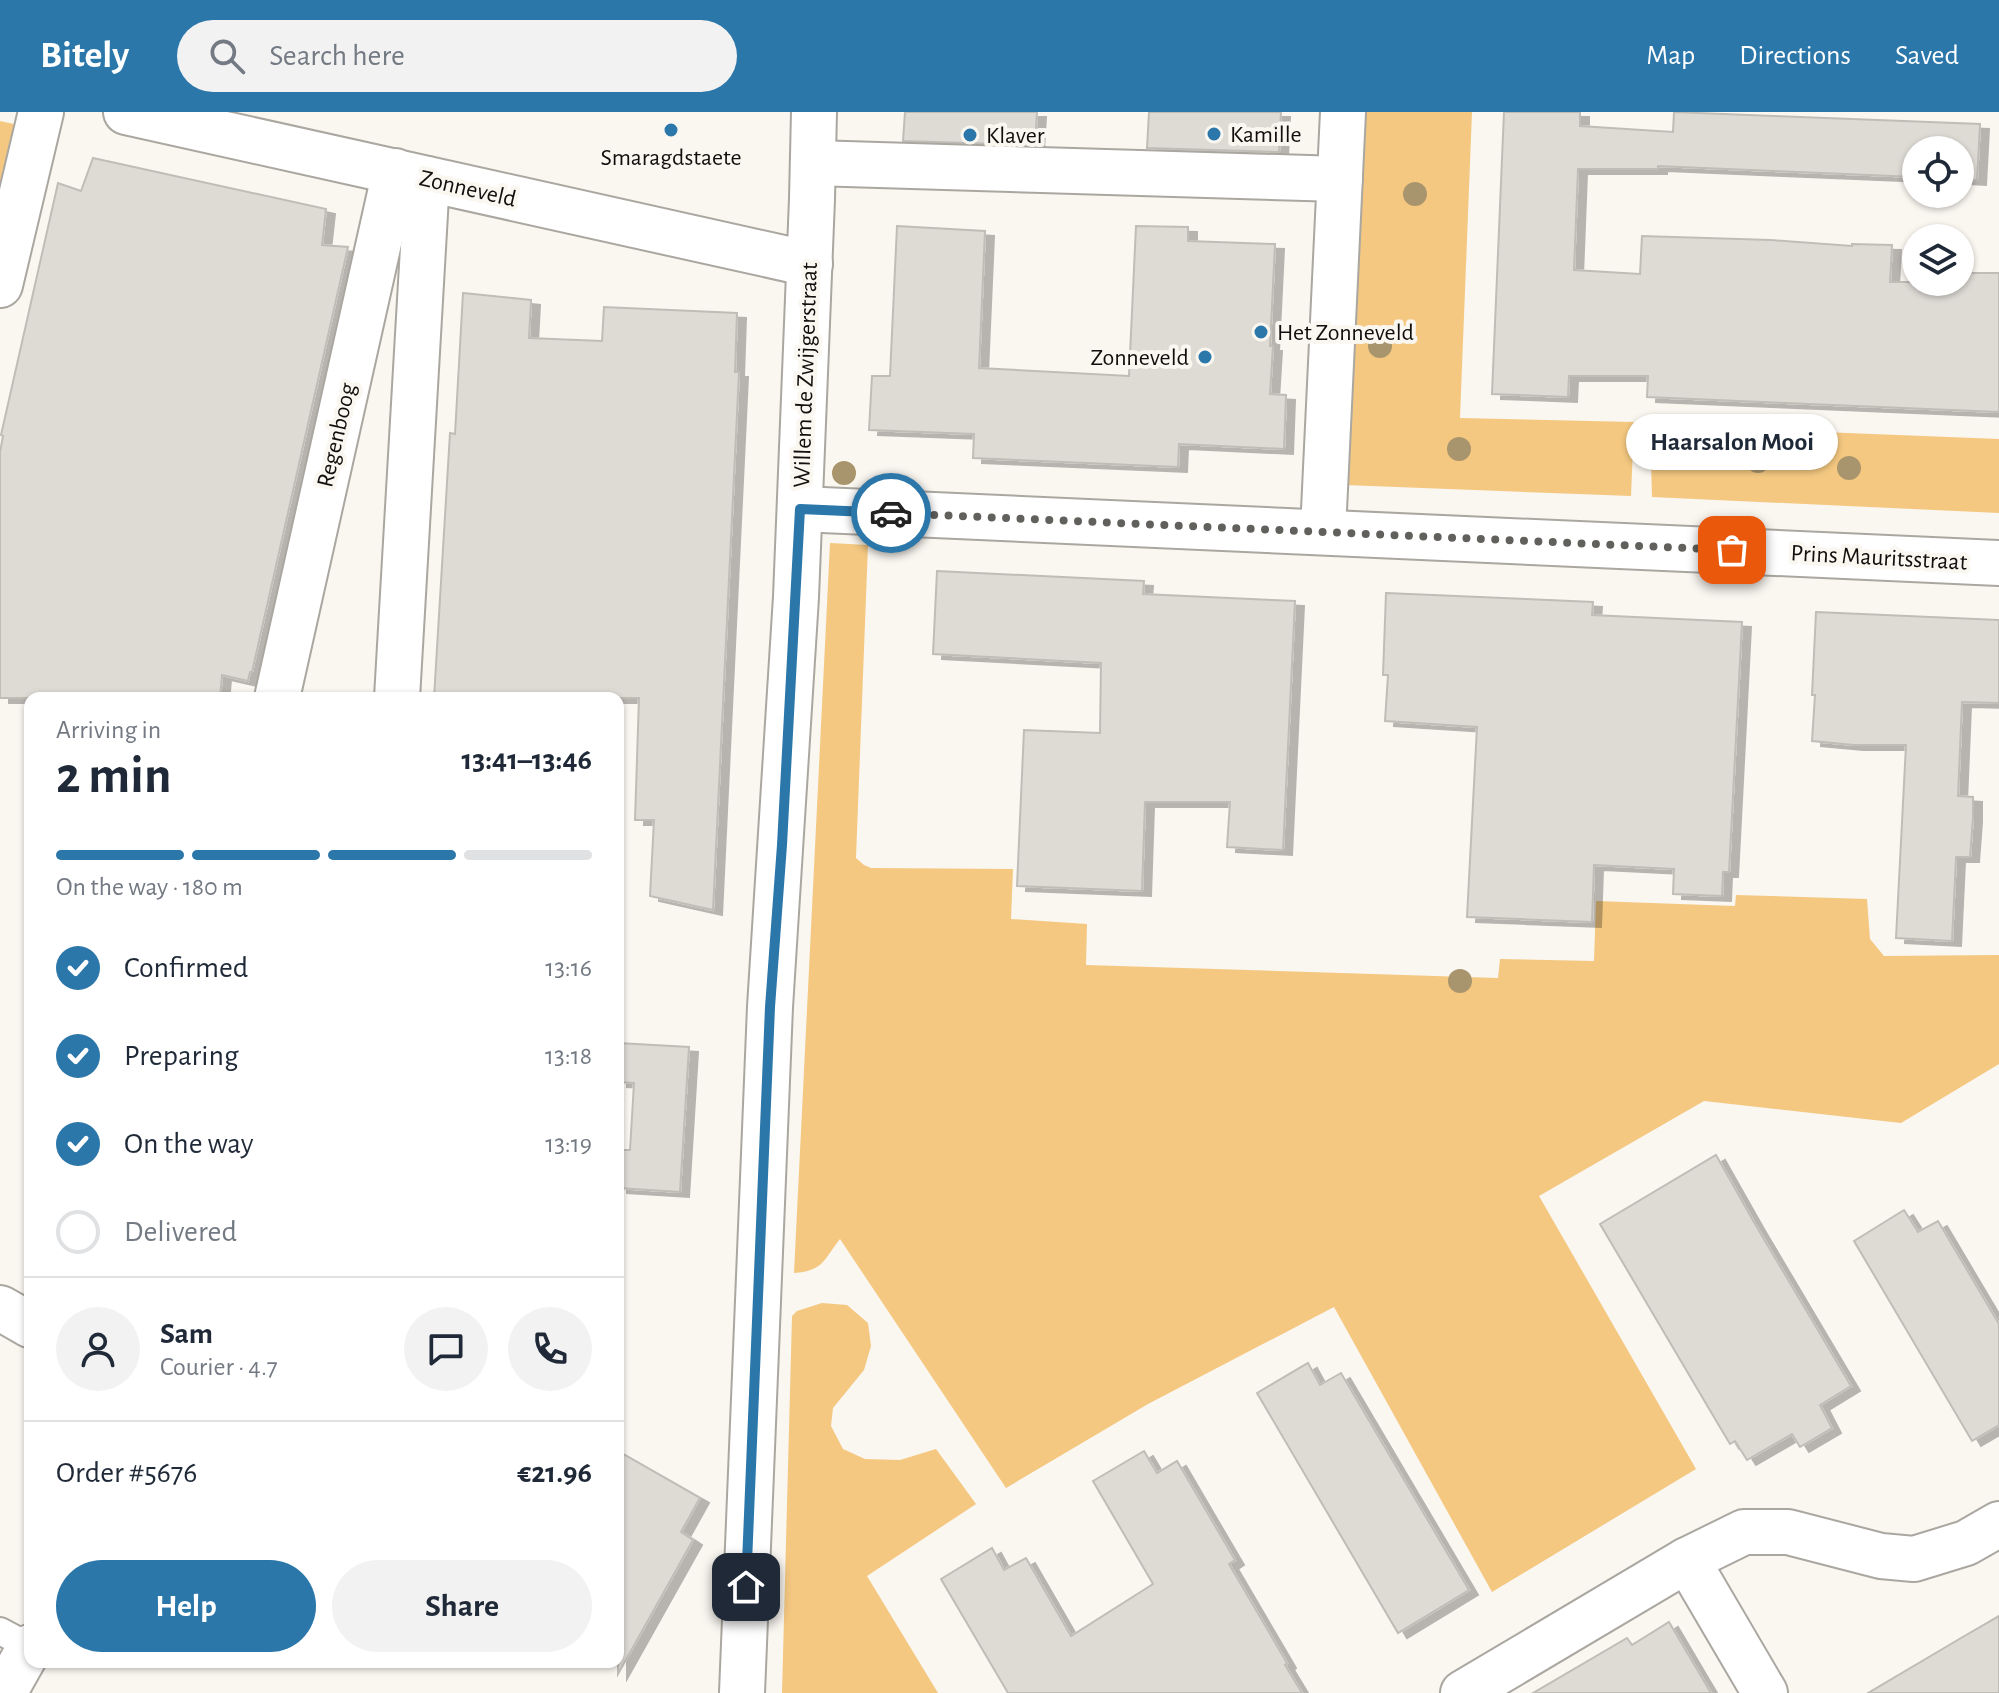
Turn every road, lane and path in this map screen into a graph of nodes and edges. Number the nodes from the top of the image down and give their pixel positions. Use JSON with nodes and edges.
{"nodes":[{"id":1,"x":41,"y":112,"type":"edge"},
{"id":2,"x":126,"y":112,"type":"edge"},
{"id":3,"x":814,"y":112,"type":"edge"},
{"id":4,"x":1343,"y":112,"type":"edge"},
{"id":5,"x":813,"y":163,"type":"junction"},
{"id":6,"x":411,"y":175,"type":"junction"},
{"id":7,"x":1340,"y":179,"type":"junction"},
{"id":8,"x":810,"y":264,"type":"junction"},
{"id":9,"x":0,"y":285,"type":"edge"},
{"id":10,"x":800,"y":509,"type":"junction"},
{"id":11,"x":1323,"y":531,"type":"junction"},
{"id":12,"x":1999,"y":563,"type":"edge"},
{"id":13,"x":279,"y":692,"type":"edge"},
{"id":14,"x":397,"y":692,"type":"edge"},
{"id":15,"x":0,"y":1308,"type":"edge"},
{"id":16,"x":24,"y":1322,"type":"edge"},
{"id":17,"x":1999,"y":1524,"type":"edge"},
{"id":18,"x":1687,"y":1560,"type":"junction"},
{"id":19,"x":0,"y":1631,"type":"edge"},
{"id":20,"x":24,"y":1644,"type":"edge"},
{"id":21,"x":24,"y":1658,"type":"edge"},
{"id":22,"x":4,"y":1693,"type":"edge"},
{"id":23,"x":742,"y":1693,"type":"edge"},
{"id":24,"x":1463,"y":1693,"type":"edge"},
{"id":25,"x":1765,"y":1693,"type":"edge"}],
"edges":[{"from":1,"to":9,"type":"street"},
{"from":2,"to":6,"type":"street","name":"Zonneveld"},
{"from":3,"to":5,"type":"street","name":"Willem de Zwijgerstraat"},
{"from":4,"to":7,"type":"street"},
{"from":5,"to":7,"type":"street"},
{"from":5,"to":8,"type":"street","name":"Willem de Zwijgerstraat"},
{"from":6,"to":8,"type":"street","name":"Zonneveld"},
{"from":6,"to":13,"type":"street","name":"Regenboog"},
{"from":6,"to":14,"type":"street"},
{"from":7,"to":11,"type":"street"},
{"from":8,"to":10,"type":"street","name":"Willem de Zwijgerstraat"},
{"from":10,"to":11,"type":"street","name":"Prins Mauritsstraat"},
{"from":10,"to":23,"type":"street","name":"Willem de Zwijgerstraat"},
{"from":11,"to":12,"type":"street","name":"Prins Mauritsstraat"},
{"from":15,"to":16,"type":"street"},
{"from":17,"to":18,"type":"street"},
{"from":18,"to":24,"type":"street"},
{"from":18,"to":25,"type":"street"},
{"from":19,"to":20,"type":"lane"},
{"from":21,"to":22,"type":"street"}]}
